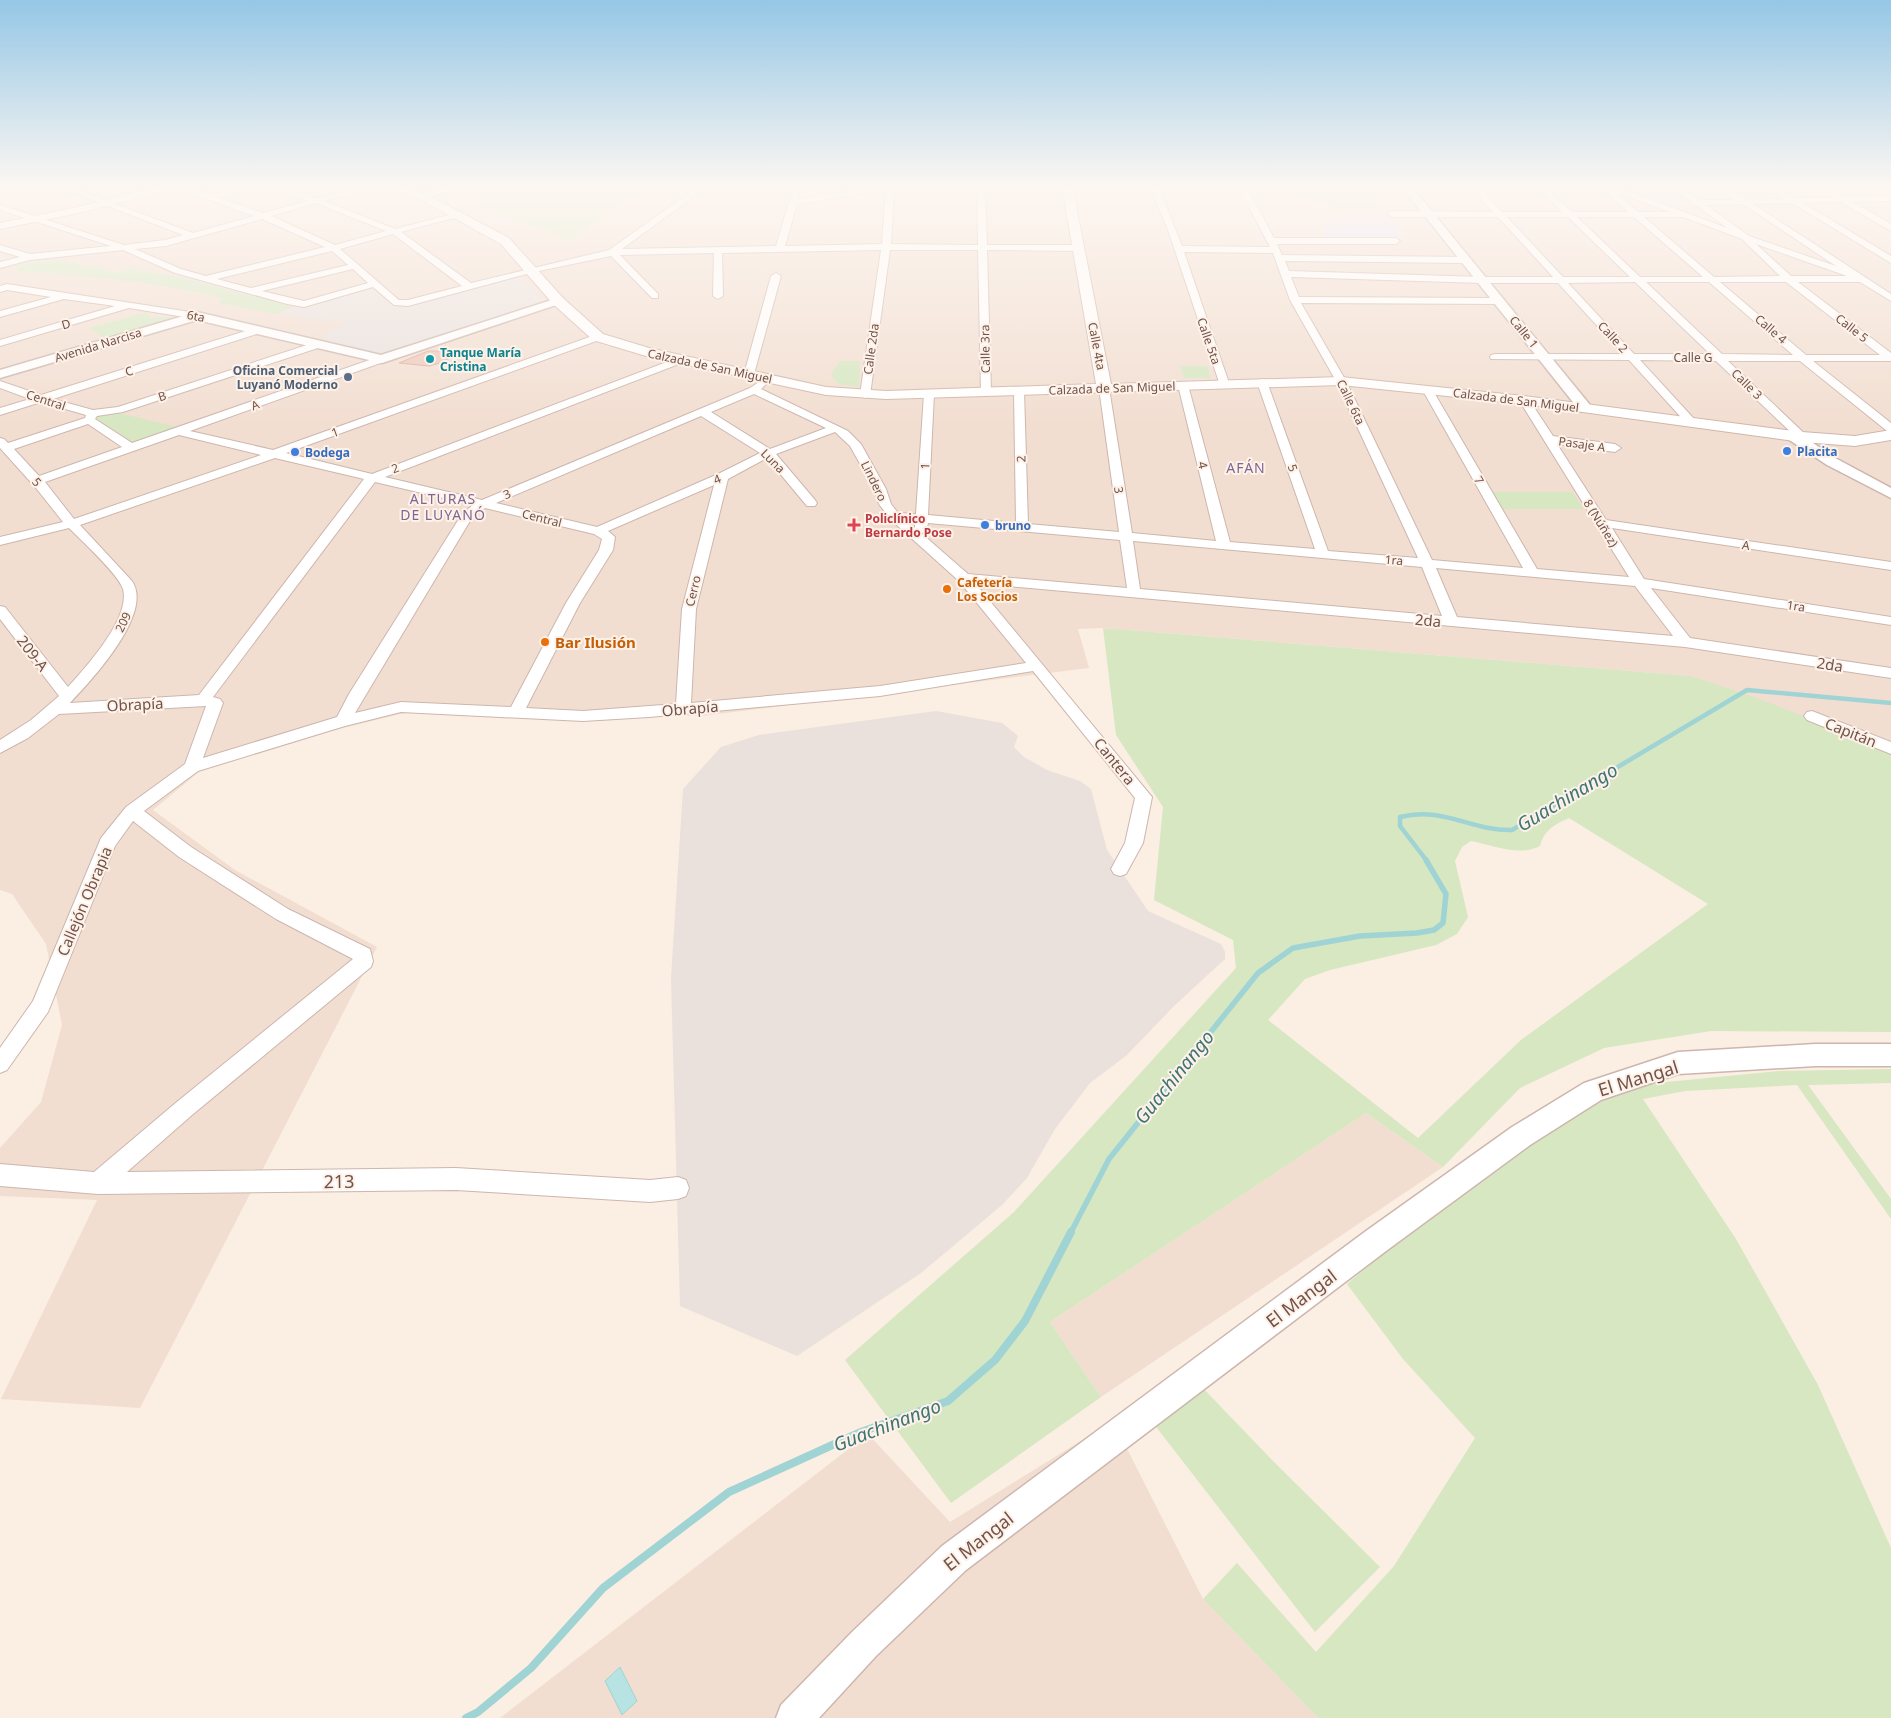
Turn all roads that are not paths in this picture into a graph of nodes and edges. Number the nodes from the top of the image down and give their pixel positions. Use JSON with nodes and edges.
{"nodes":[{"id":1,"x":167,"y":266,"type":"edge"},
{"id":2,"x":258,"y":266,"type":"edge"},
{"id":3,"x":354,"y":266,"type":"joint"},
{"id":4,"x":441,"y":266,"type":"edge"},
{"id":5,"x":529,"y":266,"type":"edge"},
{"id":6,"x":549,"y":266,"type":"edge"},
{"id":7,"x":626,"y":266,"type":"edge"},
{"id":8,"x":718,"y":266,"type":"edge"},
{"id":9,"x":883,"y":266,"type":"edge"},
{"id":10,"x":983,"y":266,"type":"edge"},
{"id":11,"x":1081,"y":266,"type":"edge"},
{"id":12,"x":1185,"y":266,"type":"edge"},
{"id":13,"x":1282,"y":266,"type":"edge"},
{"id":14,"x":1472,"y":266,"type":"edge"},
{"id":15,"x":1548,"y":266,"type":"edge"},
{"id":16,"x":1623,"y":266,"type":"edge"},
{"id":17,"x":1698,"y":266,"type":"edge"},
{"id":18,"x":1774,"y":266,"type":"edge"},
{"id":19,"x":1826,"y":266,"type":"edge"},
{"id":20,"x":1843,"y":266,"type":"edge"},
{"id":21,"x":532,"y":270,"type":"junction"},
{"id":22,"x":1285,"y":274,"type":"junction"},
{"id":23,"x":776,"y":276,"type":"dead end"},
{"id":24,"x":1861,"y":278,"type":"junction"},
{"id":25,"x":204,"y":279,"type":"junction"},
{"id":26,"x":1636,"y":279,"type":"junction"},
{"id":27,"x":1713,"y":279,"type":"junction"},
{"id":28,"x":1788,"y":279,"type":"junction"},
{"id":29,"x":1482,"y":280,"type":"junction"},
{"id":30,"x":1560,"y":280,"type":"junction"},
{"id":31,"x":375,"y":284,"type":"junction"},
{"id":32,"x":468,"y":286,"type":"junction"},
{"id":33,"x":3,"y":288,"type":"edge"},
{"id":34,"x":252,"y":291,"type":"junction"},
{"id":35,"x":67,"y":295,"type":"junction"},
{"id":36,"x":655,"y":296,"type":"dead end"},
{"id":37,"x":718,"y":296,"type":"dead end"},
{"id":38,"x":1891,"y":298,"type":"edge"},
{"id":39,"x":1295,"y":300,"type":"junction"},
{"id":40,"x":558,"y":301,"type":"junction"},
{"id":41,"x":1500,"y":301,"type":"junction"},
{"id":42,"x":131,"y":304,"type":"junction"},
{"id":43,"x":0,"y":314,"type":"edge"},
{"id":44,"x":197,"y":316,"type":"junction"},
{"id":45,"x":259,"y":330,"type":"junction"},
{"id":46,"x":598,"y":337,"type":"junction"},
{"id":47,"x":0,"y":343,"type":"edge"},
{"id":48,"x":320,"y":344,"type":"junction"},
{"id":49,"x":1495,"y":356,"type":"dead end"},
{"id":50,"x":1544,"y":357,"type":"junction"},
{"id":51,"x":1632,"y":357,"type":"junction"},
{"id":52,"x":1719,"y":358,"type":"junction"},
{"id":53,"x":1802,"y":358,"type":"junction"},
{"id":54,"x":1891,"y":358,"type":"edge"},
{"id":55,"x":382,"y":359,"type":"junction"},
{"id":56,"x":680,"y":360,"type":"junction"},
{"id":57,"x":0,"y":374,"type":"edge"},
{"id":58,"x":749,"y":374,"type":"junction"},
{"id":59,"x":767,"y":378,"type":"junction"},
{"id":60,"x":1341,"y":381,"type":"junction"},
{"id":61,"x":1262,"y":382,"type":"junction"},
{"id":62,"x":0,"y":384,"type":"edge"},
{"id":63,"x":1224,"y":384,"type":"junction"},
{"id":64,"x":1183,"y":385,"type":"junction"},
{"id":65,"x":1104,"y":388,"type":"junction"},
{"id":66,"x":1427,"y":389,"type":"junction"},
{"id":67,"x":754,"y":390,"type":"junction"},
{"id":68,"x":1019,"y":391,"type":"junction"},
{"id":69,"x":986,"y":392,"type":"junction"},
{"id":70,"x":929,"y":394,"type":"junction"},
{"id":71,"x":865,"y":395,"type":"junction"},
{"id":72,"x":41,"y":399,"type":"junction"},
{"id":73,"x":1524,"y":400,"type":"junction"},
{"id":74,"x":1585,"y":408,"type":"junction"},
{"id":75,"x":0,"y":412,"type":"edge"},
{"id":76,"x":702,"y":412,"type":"junction"},
{"id":77,"x":91,"y":416,"type":"junction"},
{"id":78,"x":1692,"y":423,"type":"junction"},
{"id":79,"x":836,"y":428,"type":"junction"},
{"id":80,"x":1891,"y":429,"type":"edge"},
{"id":81,"x":181,"y":432,"type":"junction"},
{"id":82,"x":1891,"y":435,"type":"edge"},
{"id":83,"x":1797,"y":437,"type":"junction"},
{"id":84,"x":1548,"y":439,"type":"junction"},
{"id":85,"x":3,"y":445,"type":"edge"},
{"id":86,"x":131,"y":448,"type":"junction"},
{"id":87,"x":1615,"y":448,"type":"dead end"},
{"id":88,"x":768,"y":453,"type":"junction"},
{"id":89,"x":274,"y":454,"type":"junction"},
{"id":90,"x":722,"y":477,"type":"junction"},
{"id":91,"x":371,"y":478,"type":"junction"},
{"id":92,"x":37,"y":481,"type":"junction"},
{"id":93,"x":1891,"y":494,"type":"edge"},
{"id":94,"x":811,"y":503,"type":"dead end"},
{"id":95,"x":483,"y":504,"type":"junction"},
{"id":96,"x":894,"y":516,"type":"junction"},
{"id":97,"x":922,"y":518,"type":"junction"},
{"id":98,"x":1601,"y":523,"type":"junction"},
{"id":99,"x":72,"y":524,"type":"junction"},
{"id":100,"x":1022,"y":527,"type":"junction"},
{"id":101,"x":604,"y":534,"type":"junction"},
{"id":102,"x":1126,"y":537,"type":"junction"},
{"id":103,"x":920,"y":538,"type":"junction"},
{"id":104,"x":0,"y":541,"type":"edge"},
{"id":105,"x":1224,"y":545,"type":"junction"},
{"id":106,"x":1323,"y":554,"type":"junction"},
{"id":107,"x":1427,"y":563,"type":"junction"},
{"id":108,"x":1891,"y":566,"type":"edge"},
{"id":109,"x":1532,"y":572,"type":"junction"},
{"id":110,"x":964,"y":578,"type":"junction"},
{"id":111,"x":1638,"y":582,"type":"junction"},
{"id":112,"x":1134,"y":592,"type":"junction"},
{"id":113,"x":0,"y":610,"type":"edge"},
{"id":114,"x":1891,"y":621,"type":"edge"},
{"id":115,"x":1452,"y":622,"type":"junction"},
{"id":116,"x":1686,"y":642,"type":"junction"},
{"id":117,"x":1036,"y":666,"type":"junction"},
{"id":118,"x":1891,"y":673,"type":"edge"},
{"id":119,"x":67,"y":696,"type":"junction"},
{"id":120,"x":209,"y":701,"type":"junction"},
{"id":121,"x":55,"y":709,"type":"junction"},
{"id":122,"x":683,"y":709,"type":"junction"},
{"id":123,"x":516,"y":713,"type":"junction"},
{"id":124,"x":1812,"y":716,"type":"dead end"},
{"id":125,"x":343,"y":721,"type":"junction"},
{"id":126,"x":0,"y":747,"type":"edge"},
{"id":127,"x":1891,"y":748,"type":"edge"},
{"id":128,"x":192,"y":767,"type":"junction"},
{"id":129,"x":132,"y":811,"type":"junction"},
{"id":130,"x":1120,"y":869,"type":"dead end"},
{"id":131,"x":1891,"y":1055,"type":"edge"},
{"id":132,"x":0,"y":1064,"type":"edge"},
{"id":133,"x":0,"y":1175,"type":"edge"},
{"id":134,"x":98,"y":1183,"type":"junction"},
{"id":135,"x":678,"y":1188,"type":"dead end"},
{"id":136,"x":794,"y":1718,"type":"edge"}],
"edges":[{"from":1,"to":25,"type":"street"},
{"from":2,"to":25,"type":"street"},
{"from":3,"to":31,"type":"street"},
{"from":3,"to":34,"type":"street"},
{"from":4,"to":32,"type":"street"},
{"from":5,"to":21,"type":"main road","name":"Calzada de San Miguel"},
{"from":6,"to":21,"type":"street"},
{"from":7,"to":36,"type":"street"},
{"from":8,"to":37,"type":"street"},
{"from":9,"to":71,"type":"street","name":"Calle 2da"},
{"from":10,"to":69,"type":"street","name":"Calle 3ra"},
{"from":11,"to":65,"type":"main road","name":"Calle 4ta"},
{"from":12,"to":63,"type":"street","name":"Calle 5ta"},
{"from":13,"to":22,"type":"street","name":"Calle 6ta"},
{"from":14,"to":29,"type":"street","name":"Calle 1"},
{"from":15,"to":30,"type":"street","name":"Calle 2"},
{"from":16,"to":26,"type":"street","name":"Calle 3"},
{"from":17,"to":27,"type":"street","name":"Calle 4"},
{"from":18,"to":28,"type":"street","name":"Calle 5"},
{"from":19,"to":24,"type":"street"},
{"from":20,"to":24,"type":"street"},
{"from":21,"to":32,"type":"street"},
{"from":21,"to":40,"type":"main road","name":"Calzada de San Miguel"},
{"from":22,"to":29,"type":"street"},
{"from":22,"to":39,"type":"street","name":"Calle 6ta"},
{"from":23,"to":58,"type":"street"},
{"from":24,"to":28,"type":"street"},
{"from":24,"to":38,"type":"street"},
{"from":25,"to":34,"type":"street"},
{"from":26,"to":27,"type":"street"},
{"from":26,"to":30,"type":"street"},
{"from":26,"to":52,"type":"street","name":"Calle 3"},
{"from":27,"to":28,"type":"street"},
{"from":27,"to":53,"type":"street","name":"Calle 4"},
{"from":28,"to":54,"type":"street","name":"Calle 5"},
{"from":29,"to":30,"type":"street"},
{"from":29,"to":41,"type":"street","name":"Calle 1"},
{"from":30,"to":51,"type":"street","name":"Calle 2"},
{"from":31,"to":32,"type":"street"},
{"from":31,"to":34,"type":"street"},
{"from":33,"to":35,"type":"street","name":"6ta"},
{"from":35,"to":42,"type":"street","name":"6ta"},
{"from":35,"to":43,"type":"street"},
{"from":39,"to":41,"type":"street"},
{"from":39,"to":60,"type":"street","name":"Calle 6ta"},
{"from":40,"to":46,"type":"main road","name":"Calzada de San Miguel"},
{"from":40,"to":55,"type":"street","name":"A"},
{"from":41,"to":50,"type":"street","name":"Calle 1"},
{"from":42,"to":44,"type":"street","name":"6ta"},
{"from":42,"to":47,"type":"street","name":"D"},
{"from":44,"to":45,"type":"street","name":"6ta"},
{"from":44,"to":57,"type":"street","name":"Avenida Narcisa"},
{"from":45,"to":48,"type":"street","name":"6ta"},
{"from":45,"to":72,"type":"street","name":"C"},
{"from":46,"to":56,"type":"main road","name":"Calzada de San Miguel"},
{"from":46,"to":89,"type":"street","name":"1"},
{"from":48,"to":55,"type":"street","name":"6ta"},
{"from":48,"to":77,"type":"street","name":"B"},
{"from":49,"to":50,"type":"street","name":"Calle G"},
{"from":50,"to":51,"type":"street","name":"Calle G"},
{"from":50,"to":74,"type":"street","name":"Calle 1"},
{"from":51,"to":52,"type":"street","name":"Calle G"},
{"from":51,"to":78,"type":"street","name":"Calle 2"},
{"from":52,"to":53,"type":"street","name":"Calle G"},
{"from":52,"to":83,"type":"street","name":"Calle 3"},
{"from":53,"to":54,"type":"street","name":"Calle G"},
{"from":53,"to":80,"type":"street","name":"Calle 4"},
{"from":55,"to":81,"type":"street","name":"A"},
{"from":56,"to":58,"type":"main road","name":"Calzada de San Miguel"},
{"from":56,"to":91,"type":"street","name":"2"},
{"from":58,"to":59,"type":"main road","name":"Calzada de San Miguel"},
{"from":59,"to":67,"type":"street","name":"3"},
{"from":59,"to":71,"type":"main road","name":"Calzada de San Miguel"},
{"from":60,"to":61,"type":"main road","name":"Calzada de San Miguel"},
{"from":60,"to":66,"type":"main road","name":"Calzada de San Miguel"},
{"from":60,"to":107,"type":"street","name":"Calle 6ta"},
{"from":61,"to":63,"type":"main road","name":"Calzada de San Miguel"},
{"from":61,"to":106,"type":"street","name":"5"},
{"from":62,"to":72,"type":"street","name":"Central"},
{"from":63,"to":64,"type":"main road","name":"Calzada de San Miguel"},
{"from":64,"to":65,"type":"main road","name":"Calzada de San Miguel"},
{"from":64,"to":105,"type":"street","name":"4"},
{"from":65,"to":68,"type":"main road","name":"Calzada de San Miguel"},
{"from":65,"to":102,"type":"street","name":"3"},
{"from":66,"to":73,"type":"main road","name":"Calzada de San Miguel"},
{"from":66,"to":109,"type":"street","name":"7"},
{"from":67,"to":76,"type":"street","name":"3"},
{"from":67,"to":79,"type":"street","name":"Lindero"},
{"from":68,"to":69,"type":"main road","name":"Calzada de San Miguel"},
{"from":68,"to":100,"type":"street","name":"2"},
{"from":69,"to":70,"type":"main road","name":"Calzada de San Miguel"},
{"from":70,"to":71,"type":"main road","name":"Calzada de San Miguel"},
{"from":70,"to":97,"type":"street","name":"1"},
{"from":72,"to":75,"type":"street","name":"C"},
{"from":72,"to":77,"type":"street","name":"Central"},
{"from":73,"to":74,"type":"main road","name":"Calzada de San Miguel"},
{"from":73,"to":84,"type":"street","name":"8 (Núñez)"},
{"from":74,"to":78,"type":"main road","name":"Calzada de San Miguel"},
{"from":76,"to":88,"type":"street","name":"Luna"},
{"from":76,"to":95,"type":"street","name":"3"},
{"from":77,"to":85,"type":"street","name":"B"},
{"from":77,"to":86,"type":"street","name":"Central"},
{"from":78,"to":83,"type":"main road","name":"Calzada de San Miguel"},
{"from":79,"to":88,"type":"street","name":"4"},
{"from":79,"to":96,"type":"street","name":"Lindero"},
{"from":81,"to":86,"type":"street","name":"A"},
{"from":81,"to":89,"type":"street","name":"Central"},
{"from":82,"to":83,"type":"main road","name":"Calzada de San Miguel"},
{"from":83,"to":93,"type":"street"},
{"from":84,"to":87,"type":"street","name":"Pasaje A"},
{"from":84,"to":98,"type":"street","name":"8 (Núñez)"},
{"from":85,"to":92,"type":"street","name":"5"},
{"from":86,"to":92,"type":"street","name":"A"},
{"from":88,"to":90,"type":"street","name":"4"},
{"from":88,"to":94,"type":"street","name":"Luna"},
{"from":89,"to":91,"type":"street","name":"Central"},
{"from":89,"to":99,"type":"street","name":"1"},
{"from":90,"to":101,"type":"street","name":"4"},
{"from":90,"to":122,"type":"street","name":"Cerro"},
{"from":91,"to":95,"type":"street","name":"Central"},
{"from":91,"to":120,"type":"street","name":"2"},
{"from":92,"to":99,"type":"street","name":"5"},
{"from":95,"to":101,"type":"street","name":"Central"},
{"from":95,"to":125,"type":"street","name":"3"},
{"from":96,"to":97,"type":"street","name":"1ra"},
{"from":96,"to":103,"type":"street","name":"Lindero"},
{"from":97,"to":100,"type":"street","name":"1ra"},
{"from":97,"to":103,"type":"street","name":"1"},
{"from":98,"to":108,"type":"street","name":"A"},
{"from":98,"to":111,"type":"street","name":"8 (Núñez)"},
{"from":99,"to":104,"type":"street","name":"1"},
{"from":99,"to":119,"type":"street","name":"209"},
{"from":100,"to":102,"type":"street","name":"1ra"},
{"from":101,"to":123,"type":"street"},
{"from":102,"to":105,"type":"street","name":"1ra"},
{"from":102,"to":112,"type":"street","name":"3"},
{"from":103,"to":110,"type":"street","name":"Lindero"},
{"from":105,"to":106,"type":"street","name":"1ra"},
{"from":106,"to":107,"type":"street","name":"1ra"},
{"from":107,"to":109,"type":"street","name":"1ra"},
{"from":107,"to":115,"type":"street","name":"Calle 6ta"},
{"from":109,"to":111,"type":"street","name":"1ra"},
{"from":110,"to":112,"type":"street","name":"2da"},
{"from":110,"to":117,"type":"street","name":"Lindero"},
{"from":111,"to":114,"type":"street","name":"1ra"},
{"from":111,"to":116,"type":"street","name":"8 (Núñez)"},
{"from":112,"to":115,"type":"street","name":"2da"},
{"from":113,"to":119,"type":"street","name":"209-A"},
{"from":115,"to":116,"type":"street","name":"2da"},
{"from":116,"to":118,"type":"street","name":"2da"},
{"from":117,"to":122,"type":"street","name":"Obrapía"},
{"from":117,"to":130,"type":"street","name":"Cantera"},
{"from":119,"to":121,"type":"street","name":"209"},
{"from":120,"to":121,"type":"street","name":"Obrapía"},
{"from":120,"to":128,"type":"street","name":"2"},
{"from":121,"to":126,"type":"street","name":"209"},
{"from":122,"to":123,"type":"street","name":"Obrapía"},
{"from":123,"to":125,"type":"street","name":"Obrapía"},
{"from":124,"to":127,"type":"street","name":"Capitán"},
{"from":125,"to":128,"type":"street","name":"Callejón Obrapia"},
{"from":128,"to":129,"type":"street","name":"Callejón Obrapia"},
{"from":129,"to":132,"type":"street","name":"Callejón Obrapia"},
{"from":129,"to":134,"type":"street"},
{"from":131,"to":136,"type":"street","name":"El Mangal"},
{"from":133,"to":134,"type":"street","name":"213"},
{"from":134,"to":135,"type":"street","name":"213"}]}
